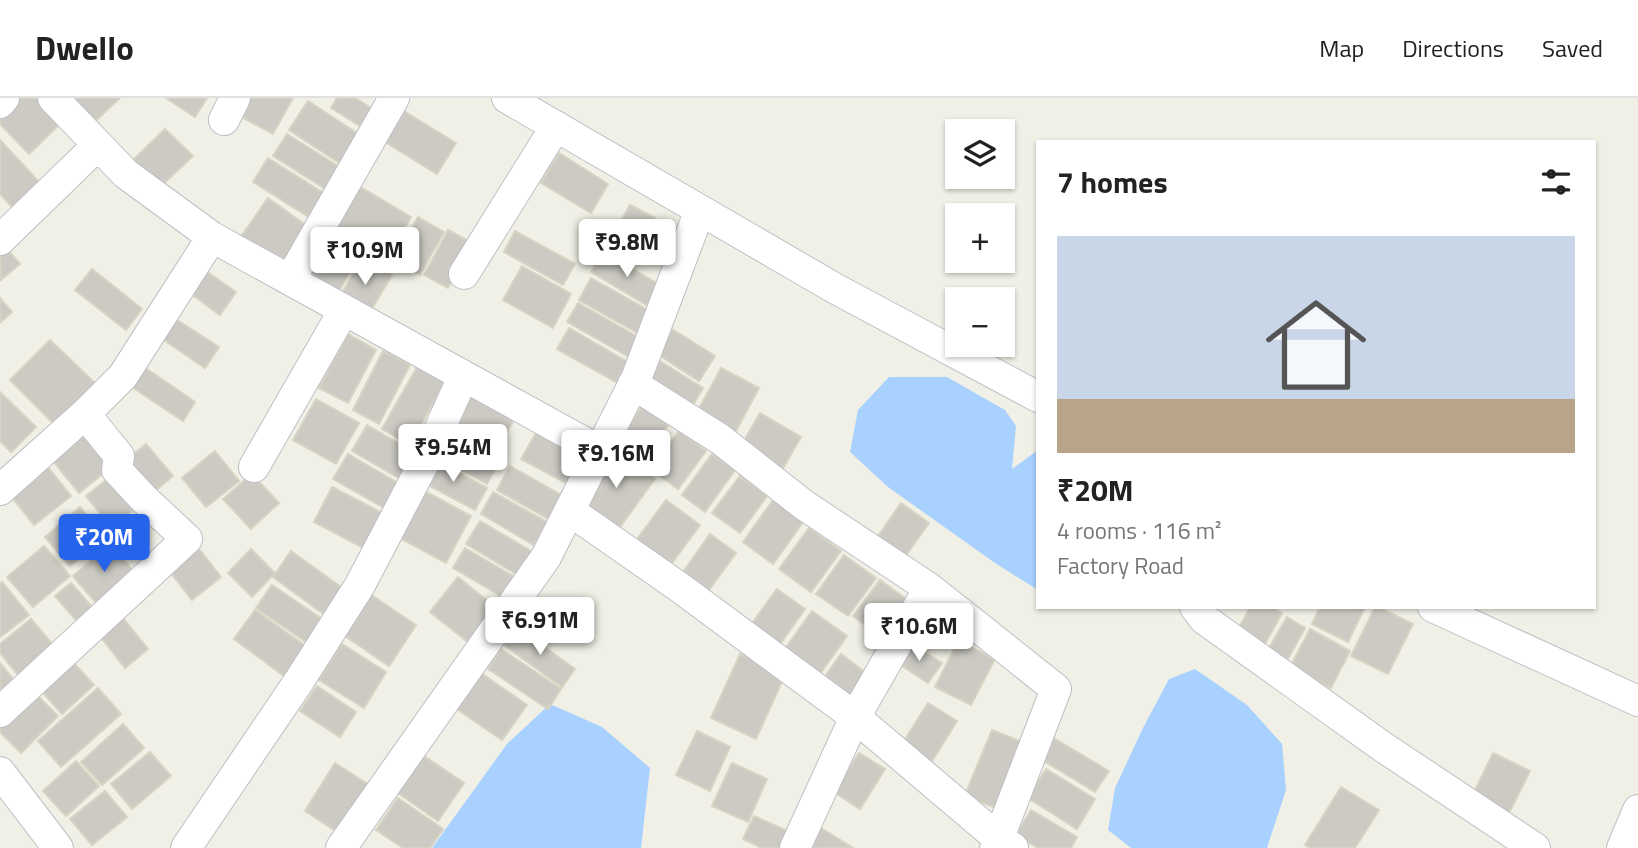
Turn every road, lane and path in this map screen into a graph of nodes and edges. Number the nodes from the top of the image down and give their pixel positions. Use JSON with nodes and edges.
{"nodes":[{"id":1,"x":4,"y":98,"type":"edge"},
{"id":2,"x":52,"y":98,"type":"edge"},
{"id":3,"x":394,"y":98,"type":"edge"},
{"id":4,"x":507,"y":98,"type":"edge"},
{"id":5,"x":0,"y":103,"type":"edge"},
{"id":6,"x":556,"y":126,"type":"junction"},
{"id":7,"x":98,"y":145,"type":"junction"},
{"id":8,"x":700,"y":210,"type":"junction"},
{"id":9,"x":212,"y":237,"type":"junction"},
{"id":10,"x":0,"y":240,"type":"edge"},
{"id":11,"x":464,"y":274,"type":"dead end"},
{"id":12,"x":290,"y":280,"type":"junction"},
{"id":13,"x":344,"y":310,"type":"junction"},
{"id":14,"x":463,"y":377,"type":"junction"},
{"id":15,"x":633,"y":384,"type":"junction"},
{"id":16,"x":1036,"y":396,"type":"edge"},
{"id":17,"x":85,"y":414,"type":"junction"},
{"id":18,"x":600,"y":451,"type":"junction"},
{"id":19,"x":254,"y":467,"type":"dead end"},
{"id":20,"x":0,"y":490,"type":"edge"},
{"id":21,"x":569,"y":511,"type":"junction"},
{"id":22,"x":929,"y":588,"type":"junction"},
{"id":23,"x":1196,"y":609,"type":"edge"},
{"id":24,"x":1437,"y":609,"type":"edge"},
{"id":25,"x":1638,"y":701,"type":"edge"},
{"id":26,"x":0,"y":712,"type":"edge"},
{"id":27,"x":855,"y":718,"type":"junction"},
{"id":28,"x":0,"y":772,"type":"edge"},
{"id":29,"x":1638,"y":810,"type":"edge"},
{"id":30,"x":1002,"y":845,"type":"edge"},
{"id":31,"x":58,"y":848,"type":"edge"},
{"id":32,"x":187,"y":848,"type":"edge"},
{"id":33,"x":341,"y":848,"type":"edge"},
{"id":34,"x":795,"y":848,"type":"edge"},
{"id":35,"x":1535,"y":848,"type":"edge"},
{"id":36,"x":1622,"y":848,"type":"edge"}],
"edges":[{"from":1,"to":5,"type":"street"},
{"from":2,"to":7,"type":"street"},
{"from":3,"to":12,"type":"street"},
{"from":4,"to":6,"type":"street"},
{"from":6,"to":8,"type":"street"},
{"from":6,"to":11,"type":"street"},
{"from":7,"to":9,"type":"street"},
{"from":7,"to":10,"type":"street"},
{"from":8,"to":15,"type":"street"},
{"from":8,"to":16,"type":"street"},
{"from":9,"to":12,"type":"street"},
{"from":9,"to":17,"type":"street"},
{"from":12,"to":13,"type":"street"},
{"from":13,"to":14,"type":"street"},
{"from":13,"to":19,"type":"street"},
{"from":14,"to":18,"type":"street"},
{"from":14,"to":32,"type":"street"},
{"from":15,"to":18,"type":"street"},
{"from":15,"to":22,"type":"street"},
{"from":17,"to":20,"type":"street"},
{"from":17,"to":26,"type":"street"},
{"from":18,"to":21,"type":"street"},
{"from":21,"to":27,"type":"street"},
{"from":21,"to":33,"type":"street"},
{"from":22,"to":27,"type":"street"},
{"from":22,"to":30,"type":"street"},
{"from":23,"to":35,"type":"street"},
{"from":24,"to":25,"type":"street"},
{"from":27,"to":30,"type":"street"},
{"from":27,"to":34,"type":"street"},
{"from":28,"to":31,"type":"street"},
{"from":29,"to":36,"type":"street"}]}
